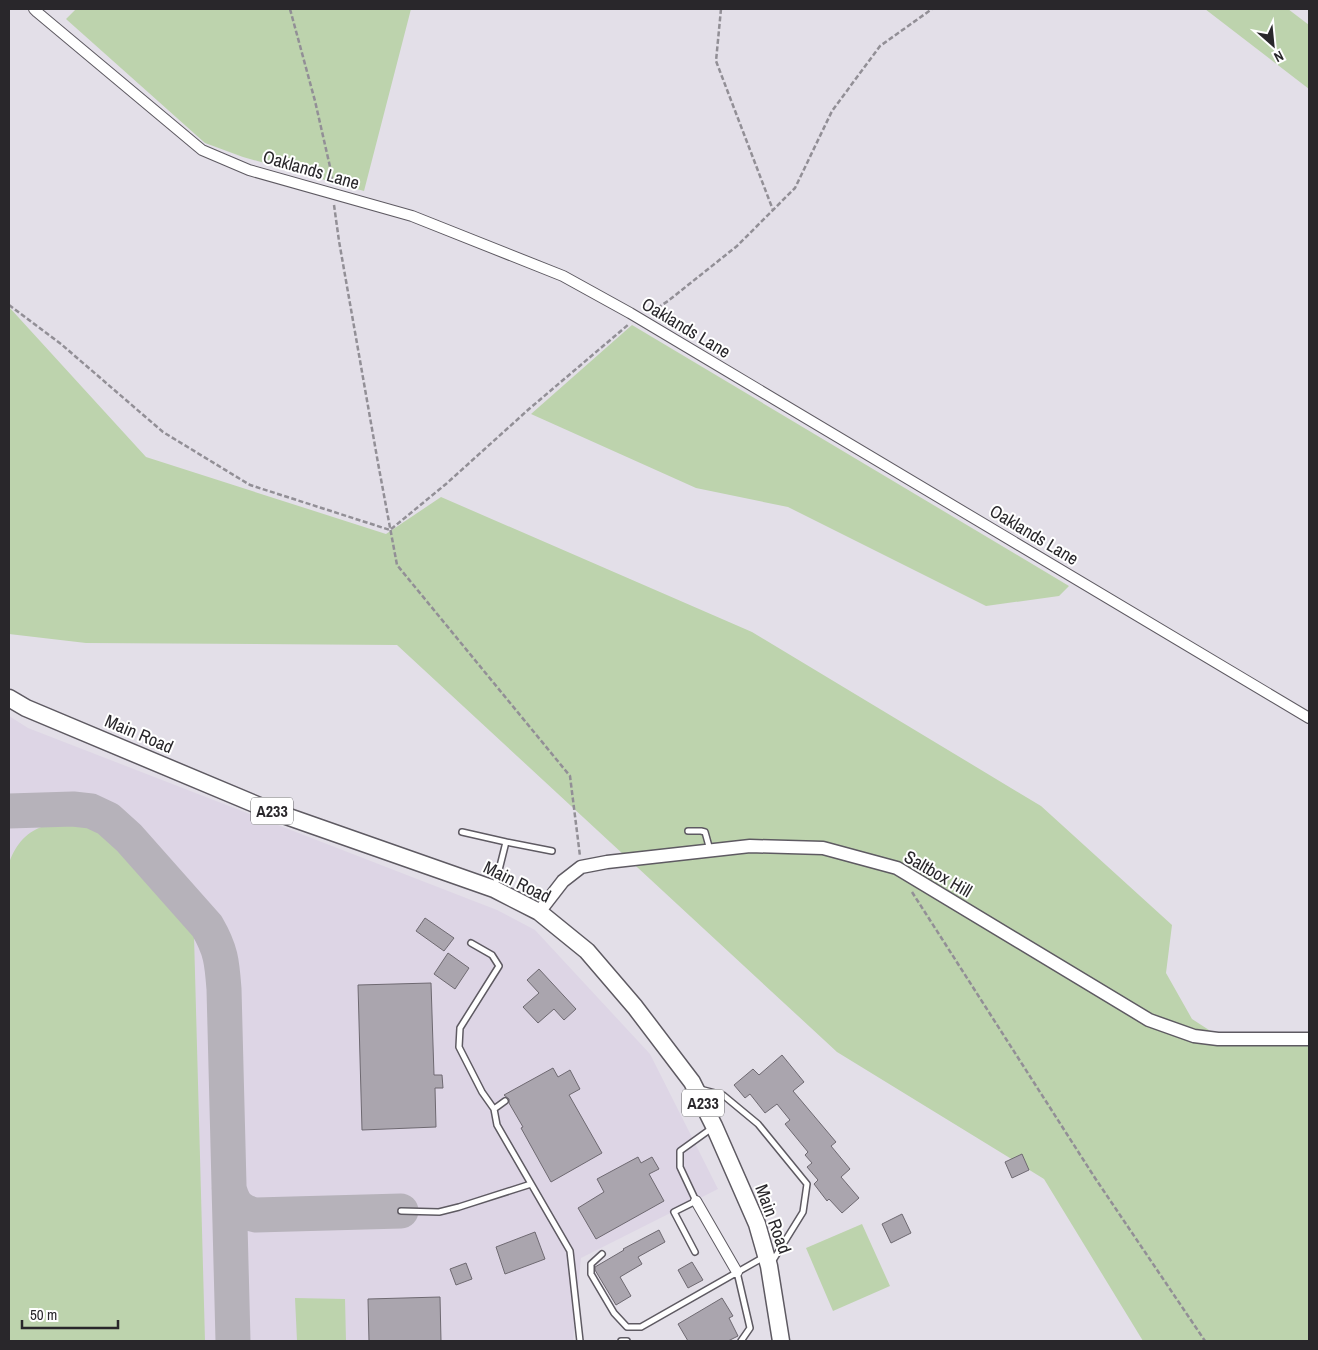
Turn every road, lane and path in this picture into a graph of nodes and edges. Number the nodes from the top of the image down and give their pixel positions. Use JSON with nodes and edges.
{"nodes":[{"id":1,"x":34,"y":9,"type":"edge"},
{"id":2,"x":290,"y":9,"type":"edge"},
{"id":3,"x":721,"y":9,"type":"edge"},
{"id":4,"x":932,"y":9,"type":"edge"},
{"id":5,"x":333,"y":193,"type":"junction"},
{"id":6,"x":773,"y":210,"type":"junction"},
{"id":7,"x":9,"y":304,"type":"edge"},
{"id":8,"x":637,"y":317,"type":"junction"},
{"id":9,"x":390,"y":530,"type":"junction"},
{"id":10,"x":9,"y":698,"type":"edge"},
{"id":11,"x":1309,"y":718,"type":"edge"},
{"id":12,"x":688,"y":831,"type":"dead end"},
{"id":13,"x":462,"y":832,"type":"dead end"},
{"id":14,"x":506,"y":842,"type":"junction"},
{"id":15,"x":710,"y":850,"type":"junction"},
{"id":16,"x":552,"y":851,"type":"dead end"},
{"id":17,"x":582,"y":867,"type":"junction"},
{"id":18,"x":897,"y":868,"type":"junction"},
{"id":19,"x":494,"y":888,"type":"junction"},
{"id":20,"x":539,"y":912,"type":"junction"},
{"id":21,"x":472,"y":943,"type":"dead end"},
{"id":22,"x":1309,"y":1039,"type":"edge"},
{"id":23,"x":695,"y":1088,"type":"junction"},
{"id":24,"x":505,"y":1101,"type":"dead end"},
{"id":25,"x":494,"y":1109,"type":"junction"},
{"id":26,"x":714,"y":1126,"type":"junction"},
{"id":27,"x":531,"y":1184,"type":"junction"},
{"id":28,"x":696,"y":1200,"type":"junction"},
{"id":29,"x":401,"y":1211,"type":"dead end"},
{"id":30,"x":695,"y":1252,"type":"dead end"},
{"id":31,"x":602,"y":1254,"type":"dead end"},
{"id":32,"x":768,"y":1261,"type":"junction"},
{"id":33,"x":737,"y":1272,"type":"junction"},
{"id":34,"x":580,"y":1341,"type":"edge"},
{"id":35,"x":621,"y":1341,"type":"edge"},
{"id":36,"x":627,"y":1341,"type":"edge"},
{"id":37,"x":741,"y":1341,"type":"edge"},
{"id":38,"x":781,"y":1341,"type":"edge"},
{"id":39,"x":1205,"y":1341,"type":"edge"}],
"edges":[{"from":1,"to":5,"type":"street","name":"Oaklands Lane"},
{"from":2,"to":5,"type":"path"},
{"from":3,"to":6,"type":"path"},
{"from":4,"to":6,"type":"path"},
{"from":5,"to":8,"type":"street","name":"Oaklands Lane"},
{"from":5,"to":9,"type":"path"},
{"from":6,"to":8,"type":"path"},
{"from":7,"to":9,"type":"path"},
{"from":8,"to":9,"type":"path"},
{"from":8,"to":11,"type":"street","name":"Oaklands Lane"},
{"from":9,"to":17,"type":"path"},
{"from":10,"to":19,"type":"main road","name":"Main Road","number":"A233"},
{"from":12,"to":15,"type":"lane"},
{"from":13,"to":14,"type":"lane"},
{"from":14,"to":16,"type":"lane"},
{"from":14,"to":19,"type":"lane"},
{"from":15,"to":17,"type":"street","name":"Saltbox Hill"},
{"from":15,"to":18,"type":"street","name":"Saltbox Hill"},
{"from":17,"to":20,"type":"street","name":"Saltbox Hill"},
{"from":18,"to":22,"type":"street","name":"Saltbox Hill"},
{"from":18,"to":39,"type":"path"},
{"from":19,"to":20,"type":"main road","name":"Main Road","number":"A233"},
{"from":20,"to":23,"type":"main road","name":"Main Road","number":"A233"},
{"from":21,"to":25,"type":"lane"},
{"from":23,"to":26,"type":"main road","name":"Main Road","number":"A233"},
{"from":23,"to":32,"type":"lane"},
{"from":24,"to":25,"type":"lane"},
{"from":25,"to":27,"type":"lane"},
{"from":26,"to":28,"type":"lane"},
{"from":26,"to":32,"type":"main road","name":"Main Road","number":"A233"},
{"from":27,"to":29,"type":"lane"},
{"from":27,"to":34,"type":"lane"},
{"from":28,"to":30,"type":"lane"},
{"from":28,"to":33,"type":"street"},
{"from":31,"to":33,"type":"lane"},
{"from":32,"to":33,"type":"lane"},
{"from":32,"to":38,"type":"main road","name":"Main Road","number":"A233"},
{"from":33,"to":37,"type":"lane"},
{"from":35,"to":36,"type":"lane"}]}
